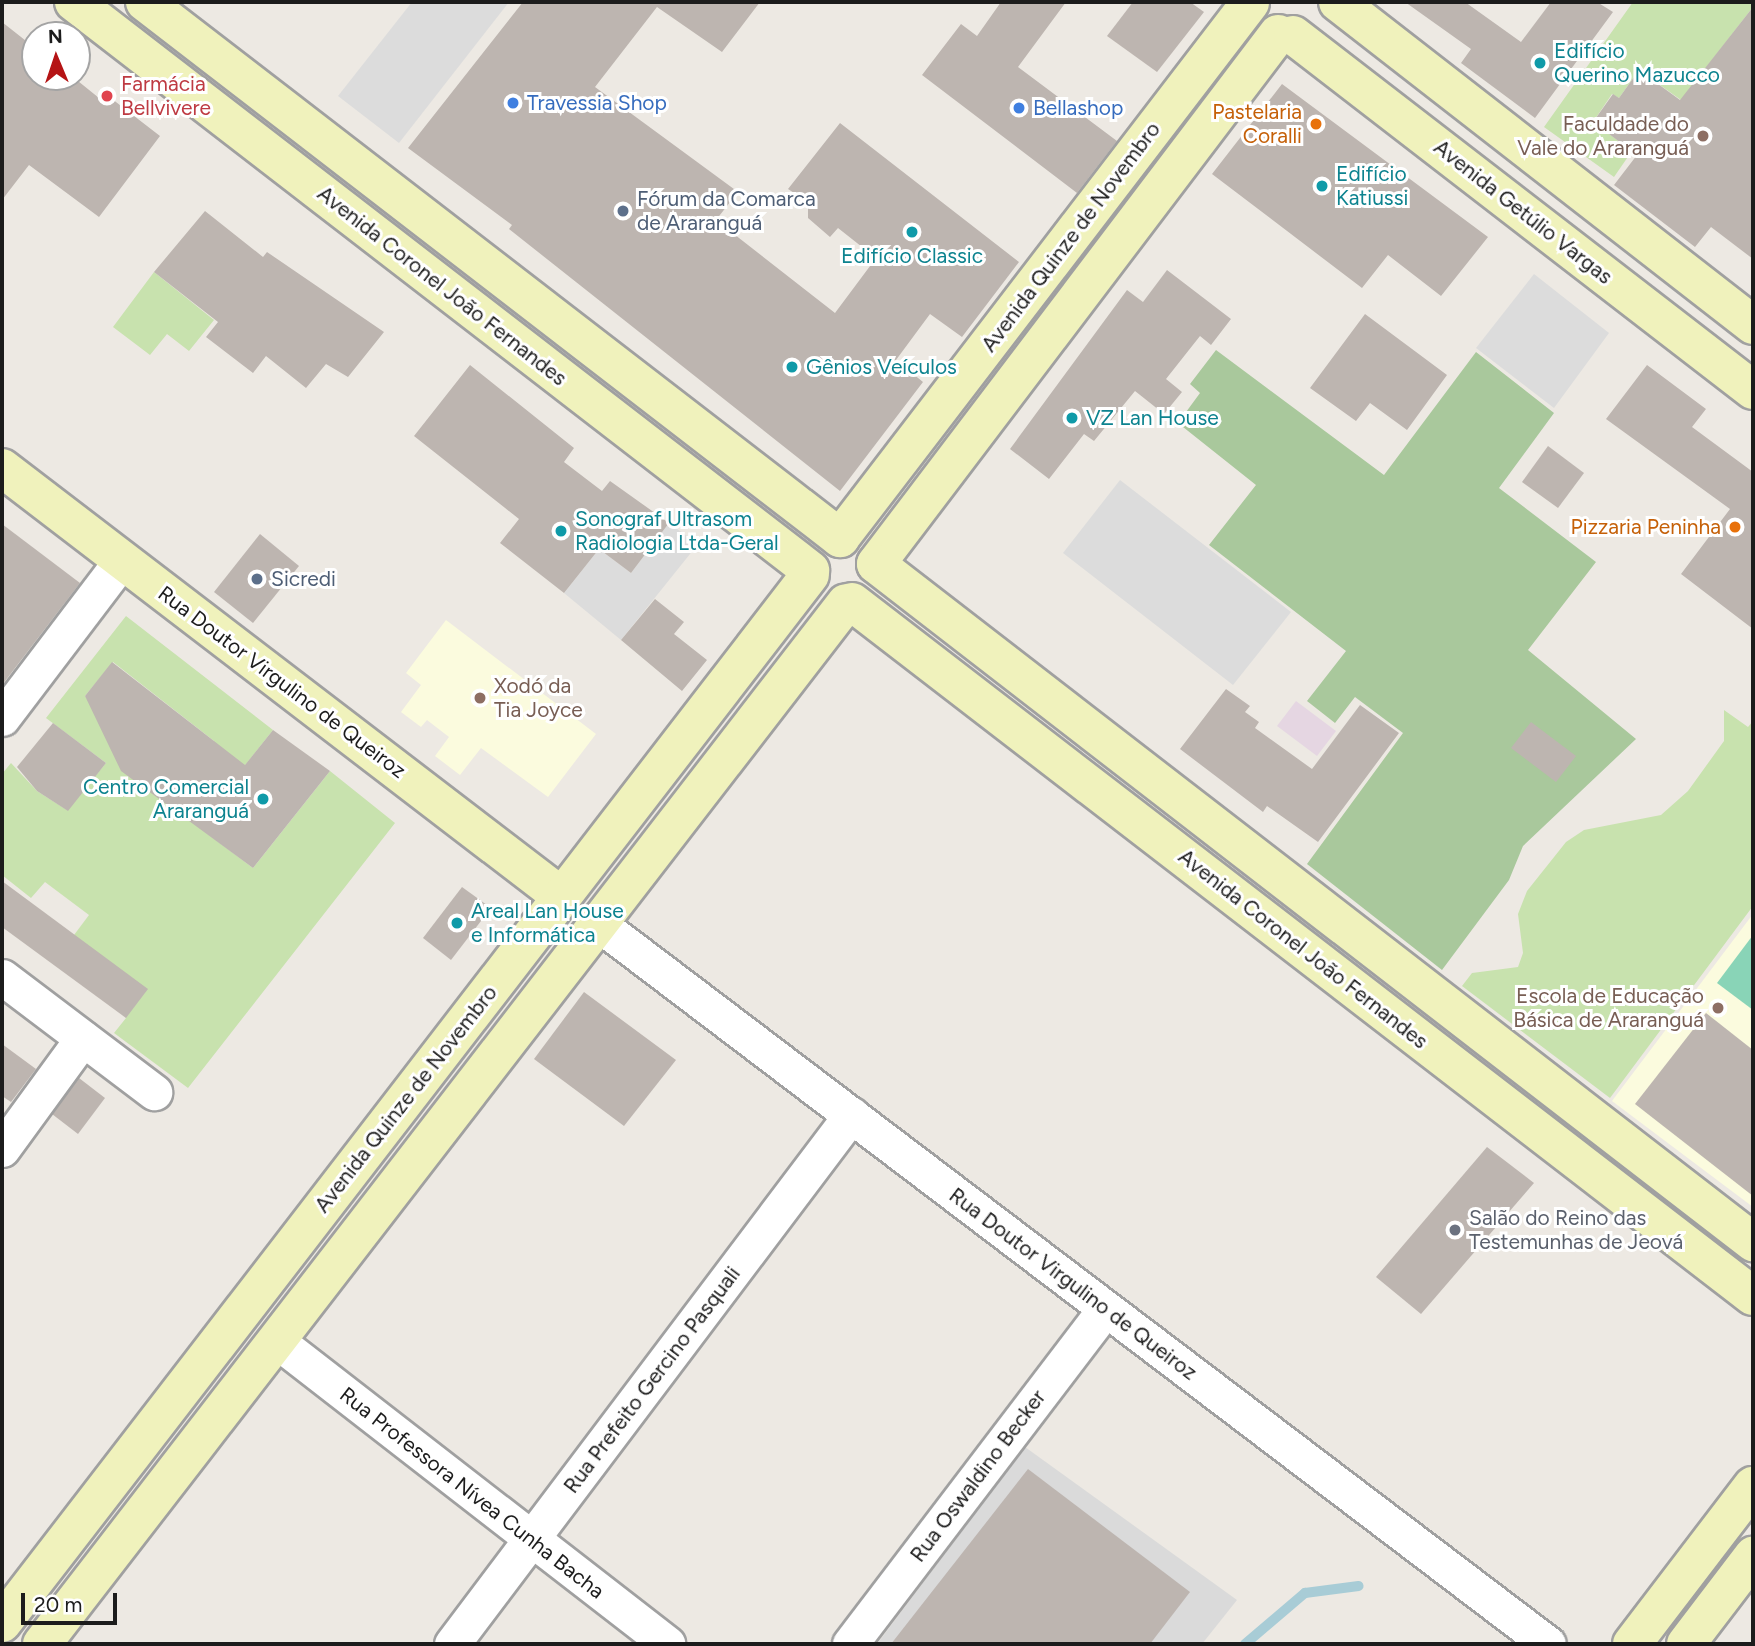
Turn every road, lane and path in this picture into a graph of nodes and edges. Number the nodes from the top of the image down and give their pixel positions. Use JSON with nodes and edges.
{"nodes":[{"id":1,"x":74,"y":2,"type":"edge"},
{"id":2,"x":145,"y":2,"type":"edge"},
{"id":3,"x":1250,"y":2,"type":"edge"},
{"id":4,"x":1325,"y":2,"type":"edge"},
{"id":5,"x":1338,"y":2,"type":"edge"},
{"id":6,"x":1286,"y":34,"type":"junction"},
{"id":7,"x":1753,"y":325,"type":"edge"},
{"id":8,"x":1753,"y":390,"type":"edge"},
{"id":9,"x":2,"y":468,"type":"edge"},
{"id":10,"x":840,"y":538,"type":"junction"},
{"id":11,"x":122,"y":560,"type":"junction"},
{"id":12,"x":876,"y":564,"type":"junction"},
{"id":13,"x":810,"y":572,"type":"junction"},
{"id":14,"x":849,"y":603,"type":"junction"},
{"id":15,"x":2,"y":718,"type":"edge"},
{"id":16,"x":562,"y":897,"type":"junction"},
{"id":17,"x":599,"y":924,"type":"junction"},
{"id":18,"x":2,"y":977,"type":"edge"},
{"id":19,"x":83,"y":1038,"type":"junction"},
{"id":20,"x":154,"y":1092,"type":"dead end"},
{"id":21,"x":851,"y":1115,"type":"junction"},
{"id":22,"x":2,"y":1149,"type":"edge"},
{"id":23,"x":1753,"y":1242,"type":"edge"},
{"id":24,"x":1753,"y":1296,"type":"edge"},
{"id":25,"x":1105,"y":1309,"type":"junction"},
{"id":26,"x":276,"y":1341,"type":"junction"},
{"id":27,"x":1753,"y":1486,"type":"edge"},
{"id":28,"x":531,"y":1539,"type":"junction"},
{"id":29,"x":1753,"y":1556,"type":"edge"},
{"id":30,"x":2,"y":1623,"type":"edge"},
{"id":31,"x":42,"y":1644,"type":"edge"},
{"id":32,"x":452,"y":1644,"type":"edge"},
{"id":33,"x":667,"y":1644,"type":"edge"},
{"id":34,"x":850,"y":1644,"type":"edge"},
{"id":35,"x":1548,"y":1644,"type":"edge"},
{"id":36,"x":1632,"y":1644,"type":"edge"},
{"id":37,"x":1686,"y":1644,"type":"edge"}],
"edges":[{"from":1,"to":13,"type":"street","name":"Avenida Coronel João Fernandes"},
{"from":2,"to":10,"type":"street","name":"Avenida Coronel João Fernandes"},
{"from":3,"to":6,"type":"street","name":"Avenida Getúlio Vargas"},
{"from":3,"to":10,"type":"street","name":"Avenida Quinze de Novembro"},
{"from":4,"to":6,"type":"street","name":"Avenida Quinze de Novembro"},
{"from":5,"to":7,"type":"street"},
{"from":6,"to":8,"type":"street","name":"Avenida Getúlio Vargas"},
{"from":6,"to":12,"type":"street","name":"Avenida Quinze de Novembro"},
{"from":9,"to":11,"type":"street","name":"Rua Doutor Virgulino de Queiroz"},
{"from":10,"to":12,"type":"street"},
{"from":10,"to":13,"type":"street"},
{"from":11,"to":15,"type":"street"},
{"from":11,"to":16,"type":"street","name":"Rua Doutor Virgulino de Queiroz"},
{"from":12,"to":14,"type":"street"},
{"from":12,"to":23,"type":"street","name":"Avenida Coronel João Fernandes"},
{"from":13,"to":14,"type":"street"},
{"from":13,"to":16,"type":"street","name":"Avenida Quinze de Novembro"},
{"from":14,"to":17,"type":"street"},
{"from":14,"to":24,"type":"street","name":"Avenida Coronel João Fernandes"},
{"from":16,"to":17,"type":"street"},
{"from":16,"to":30,"type":"street","name":"Avenida Quinze de Novembro"},
{"from":17,"to":21,"type":"street","name":"Rua Doutor Virgulino de Queiroz"},
{"from":17,"to":26,"type":"street"},
{"from":18,"to":19,"type":"street"},
{"from":19,"to":20,"type":"street"},
{"from":19,"to":22,"type":"street"},
{"from":21,"to":25,"type":"street","name":"Rua Doutor Virgulino de Queiroz"},
{"from":21,"to":28,"type":"street","name":"Rua Prefeito Gercino Pasquali"},
{"from":25,"to":34,"type":"street","name":"Rua Oswaldino Becker"},
{"from":25,"to":35,"type":"street","name":"Rua Doutor Virgulino de Queiroz"},
{"from":26,"to":28,"type":"street","name":"Rua Professora Nívea Cunha Bacha"},
{"from":26,"to":31,"type":"street"},
{"from":27,"to":36,"type":"street"},
{"from":28,"to":32,"type":"street","name":"Rua Prefeito Gercino Pasquali"},
{"from":28,"to":33,"type":"street","name":"Rua Professora Nívea Cunha Bacha"},
{"from":29,"to":37,"type":"street"}]}
